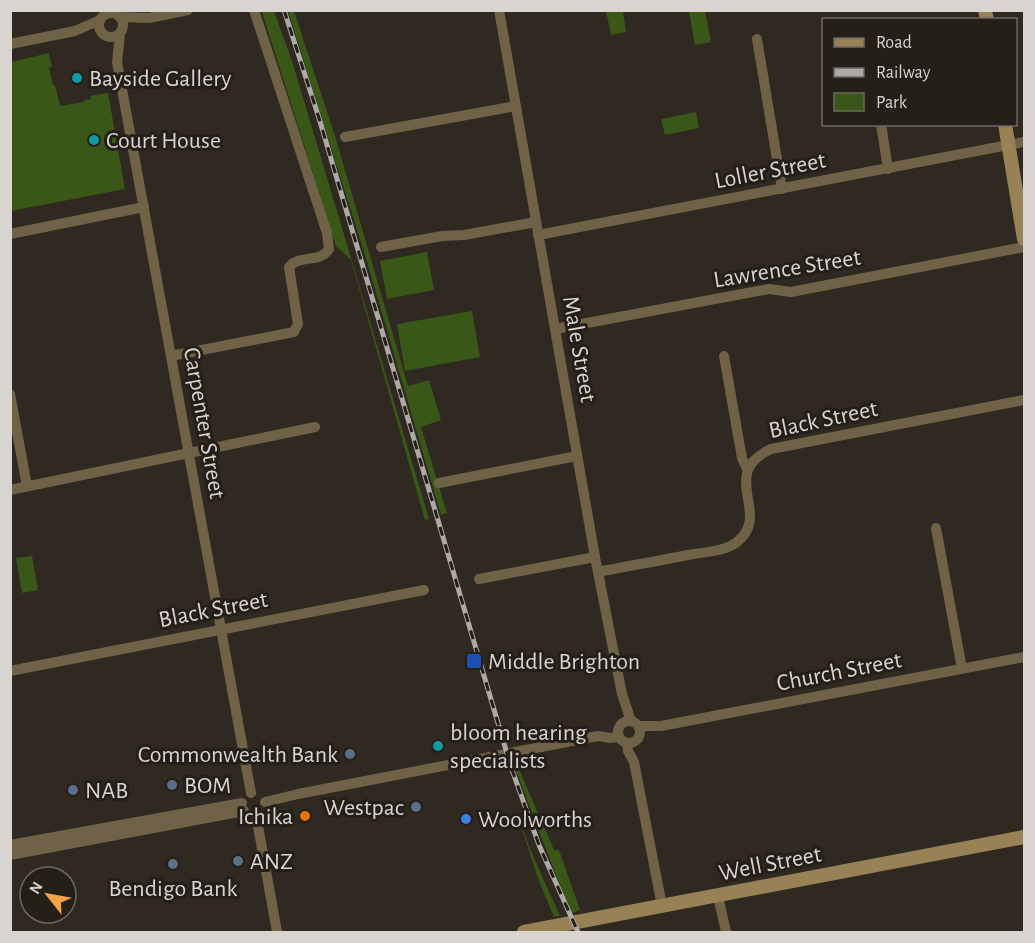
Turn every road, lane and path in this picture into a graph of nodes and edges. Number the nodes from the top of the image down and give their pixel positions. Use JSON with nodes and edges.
{"nodes":[{"id":1,"x":188,"y":10,"type":"edge"},
{"id":2,"x":254,"y":10,"type":"edge"},
{"id":3,"x":500,"y":10,"type":"edge"},
{"id":4,"x":117,"y":14,"type":"edge"},
{"id":5,"x":101,"y":16,"type":"edge"},
{"id":6,"x":149,"y":18,"type":"junction"},
{"id":7,"x":75,"y":31,"type":"junction"},
{"id":8,"x":121,"y":32,"type":"junction"},
{"id":9,"x":104,"y":35,"type":"junction"},
{"id":10,"x":757,"y":39,"type":"dead end"},
{"id":11,"x":10,"y":44,"type":"edge"},
{"id":12,"x":117,"y":62,"type":"junction"},
{"id":13,"x":516,"y":106,"type":"junction"},
{"id":14,"x":881,"y":126,"type":"edge"},
{"id":15,"x":1005,"y":126,"type":"edge"},
{"id":16,"x":345,"y":137,"type":"dead end"},
{"id":17,"x":1024,"y":142,"type":"edge"},
{"id":18,"x":1009,"y":146,"type":"junction"},
{"id":19,"x":888,"y":169,"type":"junction"},
{"id":20,"x":782,"y":189,"type":"junction"},
{"id":21,"x":144,"y":207,"type":"junction"},
{"id":22,"x":536,"y":222,"type":"junction"},
{"id":23,"x":10,"y":234,"type":"edge"},
{"id":24,"x":538,"y":235,"type":"junction"},
{"id":25,"x":1024,"y":239,"type":"edge"},
{"id":26,"x":381,"y":247,"type":"dead end"},
{"id":27,"x":1024,"y":247,"type":"edge"},
{"id":28,"x":555,"y":329,"type":"junction"},
{"id":29,"x":171,"y":356,"type":"junction"},
{"id":30,"x":724,"y":356,"type":"dead end"},
{"id":31,"x":10,"y":394,"type":"edge"},
{"id":32,"x":1024,"y":400,"type":"edge"},
{"id":33,"x":315,"y":427,"type":"dead end"},
{"id":34,"x":189,"y":453,"type":"junction"},
{"id":35,"x":577,"y":456,"type":"junction"},
{"id":36,"x":747,"y":470,"type":"junction"},
{"id":37,"x":439,"y":483,"type":"dead end"},
{"id":38,"x":27,"y":486,"type":"junction"},
{"id":39,"x":10,"y":490,"type":"edge"},
{"id":40,"x":936,"y":528,"type":"dead end"},
{"id":41,"x":595,"y":557,"type":"junction"},
{"id":42,"x":598,"y":572,"type":"junction"},
{"id":43,"x":479,"y":579,"type":"dead end"},
{"id":44,"x":424,"y":590,"type":"dead end"},
{"id":45,"x":221,"y":630,"type":"junction"},
{"id":46,"x":1024,"y":657,"type":"edge"},
{"id":47,"x":962,"y":669,"type":"junction"},
{"id":48,"x":10,"y":670,"type":"edge"},
{"id":49,"x":629,"y":732,"type":"junction"},
{"id":50,"x":251,"y":793,"type":"junction"},
{"id":51,"x":265,"y":802,"type":"junction"},
{"id":52,"x":243,"y":807,"type":"junction"},
{"id":53,"x":256,"y":815,"type":"junction"},
{"id":54,"x":1024,"y":837,"type":"edge"},
{"id":55,"x":10,"y":845,"type":"edge"},
{"id":56,"x":10,"y":855,"type":"edge"},
{"id":57,"x":718,"y":896,"type":"junction"},
{"id":58,"x":662,"y":906,"type":"junction"},
{"id":59,"x":277,"y":932,"type":"edge"},
{"id":60,"x":524,"y":933,"type":"edge"},
{"id":61,"x":726,"y":933,"type":"edge"}],
"edges":[{"from":1,"to":6,"type":"street"},
{"from":2,"to":29,"type":"street"},
{"from":3,"to":13,"type":"street","name":"Male Street"},
{"from":4,"to":5,"type":"street"},
{"from":4,"to":6,"type":"street"},
{"from":4,"to":8,"type":"street"},
{"from":5,"to":7,"type":"street"},
{"from":5,"to":9,"type":"street"},
{"from":6,"to":8,"type":"street"},
{"from":7,"to":9,"type":"street"},
{"from":7,"to":11,"type":"street"},
{"from":8,"to":9,"type":"street"},
{"from":8,"to":12,"type":"street","name":"Carpenter Street"},
{"from":9,"to":12,"type":"street","name":"Carpenter Street"},
{"from":10,"to":20,"type":"street"},
{"from":12,"to":21,"type":"street","name":"Carpenter Street"},
{"from":13,"to":16,"type":"street"},
{"from":13,"to":22,"type":"street","name":"Male Street"},
{"from":14,"to":19,"type":"street"},
{"from":15,"to":18,"type":"street"},
{"from":17,"to":18,"type":"street","name":"Loller Street"},
{"from":18,"to":19,"type":"street","name":"Loller Street"},
{"from":18,"to":25,"type":"street"},
{"from":19,"to":20,"type":"street","name":"Loller Street"},
{"from":20,"to":24,"type":"street","name":"Loller Street"},
{"from":21,"to":23,"type":"street"},
{"from":21,"to":29,"type":"street","name":"Carpenter Street"},
{"from":22,"to":24,"type":"street","name":"Male Street"},
{"from":22,"to":26,"type":"street"},
{"from":24,"to":28,"type":"street","name":"Male Street"},
{"from":27,"to":28,"type":"street","name":"Lawrence Street"},
{"from":28,"to":35,"type":"street","name":"Male Street"},
{"from":29,"to":34,"type":"street","name":"Carpenter Street"},
{"from":30,"to":36,"type":"street"},
{"from":31,"to":38,"type":"street"},
{"from":32,"to":36,"type":"street","name":"Black Street"},
{"from":33,"to":34,"type":"street"},
{"from":34,"to":38,"type":"street"},
{"from":34,"to":45,"type":"street","name":"Carpenter Street"},
{"from":35,"to":37,"type":"street"},
{"from":35,"to":41,"type":"street","name":"Male Street"},
{"from":36,"to":42,"type":"street","name":"Black Street"},
{"from":38,"to":39,"type":"street"},
{"from":40,"to":47,"type":"street"},
{"from":41,"to":42,"type":"street","name":"Male Street"},
{"from":41,"to":43,"type":"street"},
{"from":42,"to":49,"type":"street","name":"Male Street"},
{"from":44,"to":45,"type":"street","name":"Black Street"},
{"from":45,"to":48,"type":"street","name":"Black Street"},
{"from":45,"to":50,"type":"street","name":"Carpenter Street"},
{"from":46,"to":47,"type":"street","name":"Church Street"},
{"from":47,"to":49,"type":"street","name":"Church Street"},
{"from":49,"to":51,"type":"street","name":"Church Street"},
{"from":49,"to":58,"type":"street","name":"Male Street"},
{"from":50,"to":51,"type":"street"},
{"from":50,"to":52,"type":"street"},
{"from":51,"to":53,"type":"street"},
{"from":52,"to":53,"type":"street"},
{"from":52,"to":55,"type":"street"},
{"from":52,"to":56,"type":"street"},
{"from":53,"to":59,"type":"street"},
{"from":54,"to":57,"type":"street","name":"Well Street"},
{"from":57,"to":58,"type":"street","name":"Well Street"},
{"from":57,"to":61,"type":"street"},
{"from":58,"to":60,"type":"street","name":"Well Street"}]}
